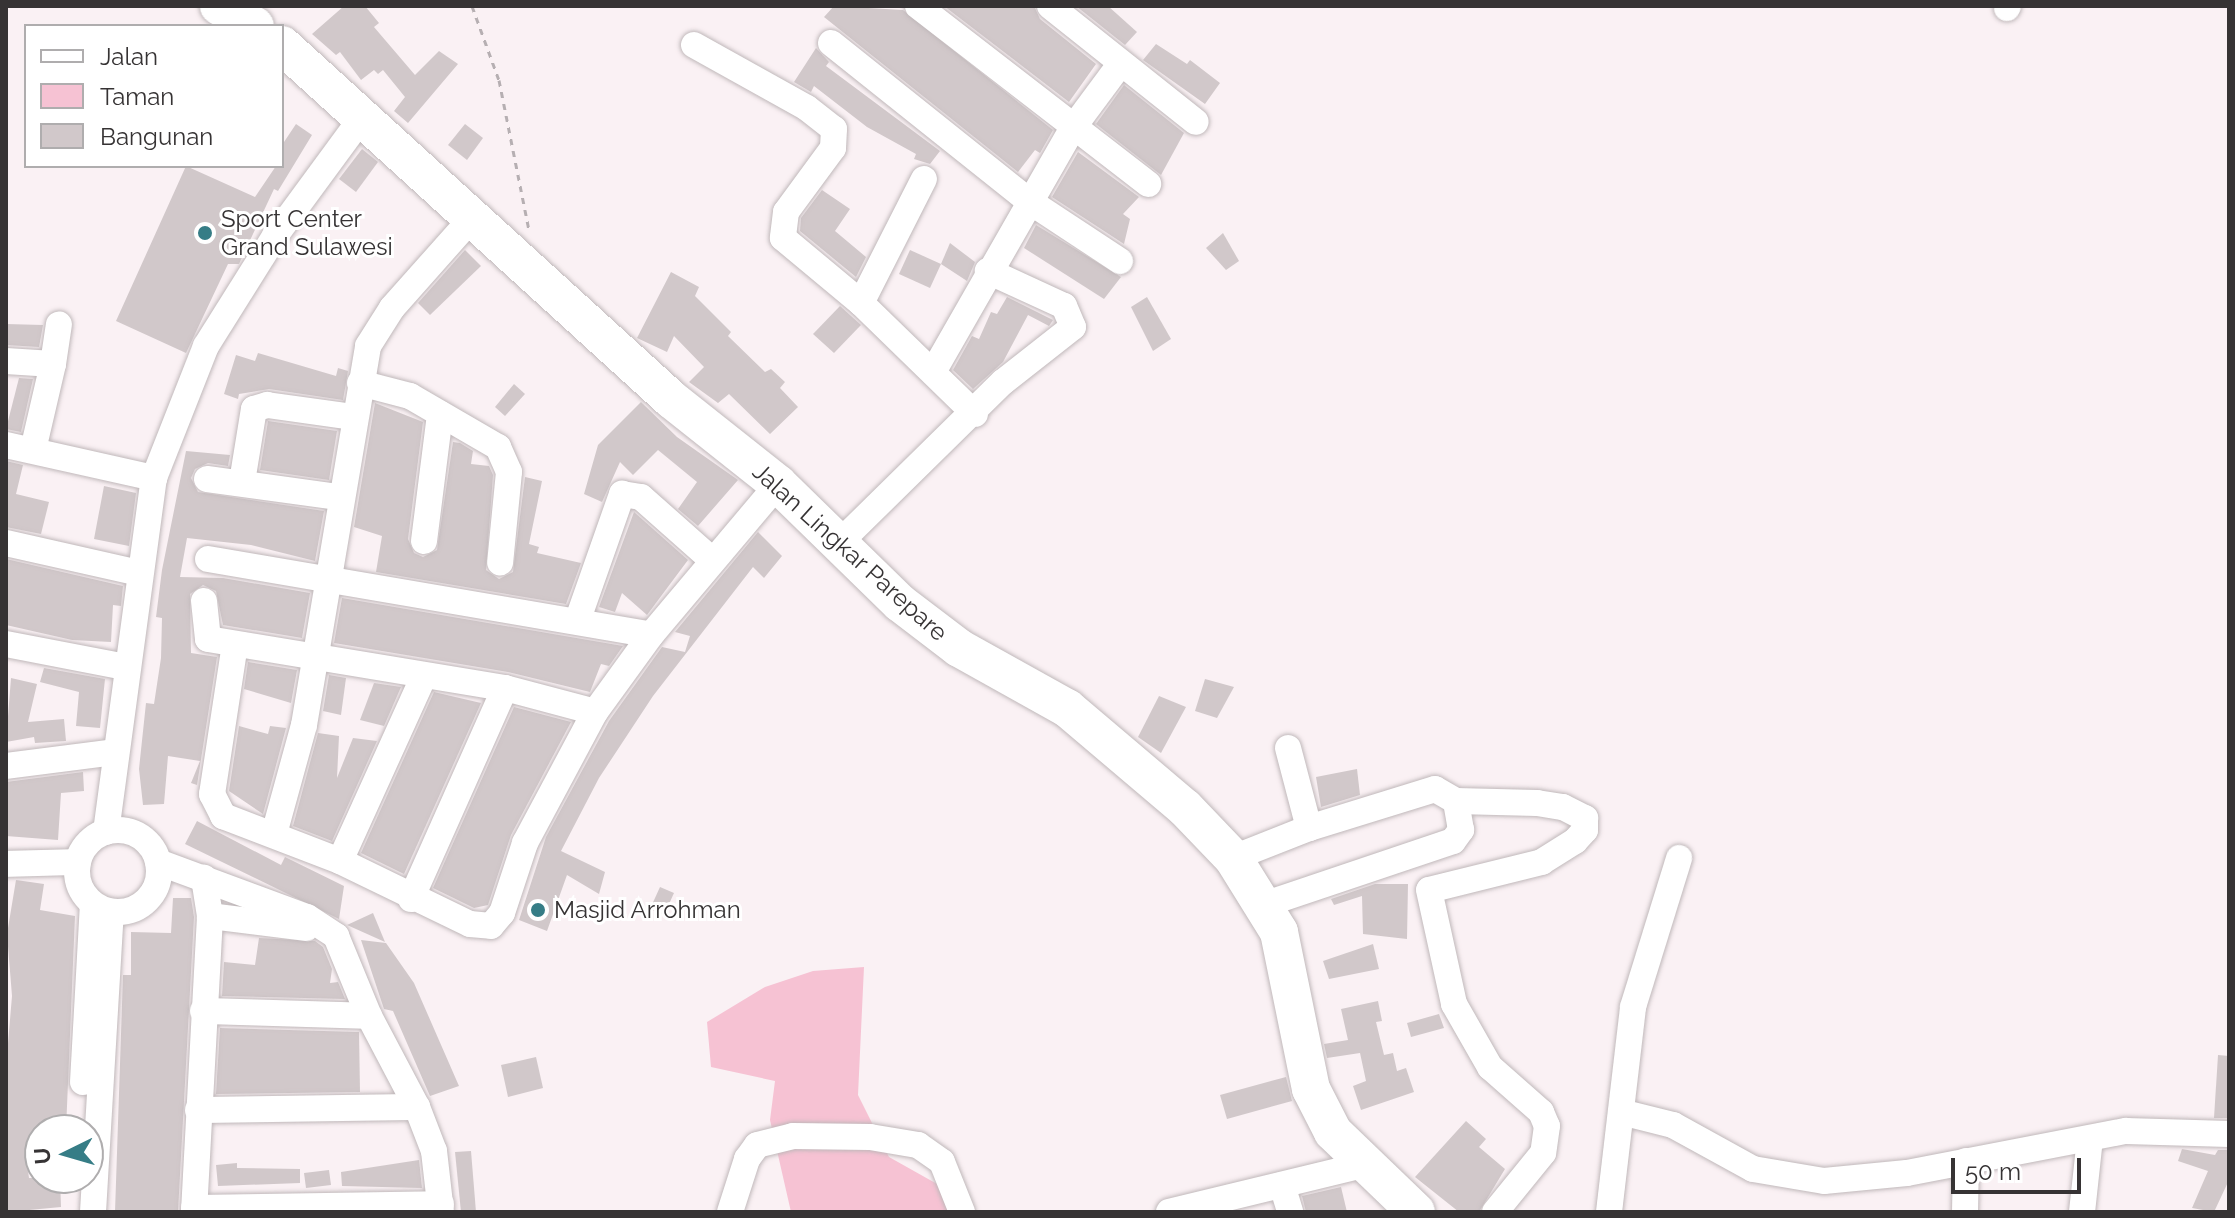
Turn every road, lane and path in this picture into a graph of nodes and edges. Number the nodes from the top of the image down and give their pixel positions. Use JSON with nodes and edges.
{"nodes":[{"id":1,"x":219,"y":6,"type":"edge"},
{"id":2,"x":472,"y":6,"type":"edge"},
{"id":3,"x":918,"y":6,"type":"edge"},
{"id":4,"x":1050,"y":6,"type":"edge"},
{"id":5,"x":251,"y":24,"type":"edge"},
{"id":6,"x":831,"y":43,"type":"dead end"},
{"id":7,"x":694,"y":45,"type":"dead end"},
{"id":8,"x":284,"y":47,"type":"edge"},
{"id":9,"x":1121,"y":63,"type":"junction"},
{"id":10,"x":363,"y":116,"type":"junction"},
{"id":11,"x":1196,"y":122,"type":"dead end"},
{"id":12,"x":1072,"y":129,"type":"junction"},
{"id":13,"x":924,"y":179,"type":"dead end"},
{"id":14,"x":1148,"y":184,"type":"dead end"},
{"id":15,"x":1029,"y":201,"type":"junction"},
{"id":16,"x":471,"y":219,"type":"junction"},
{"id":17,"x":530,"y":234,"type":"dead end"},
{"id":18,"x":1120,"y":261,"type":"dead end"},
{"id":19,"x":988,"y":271,"type":"junction"},
{"id":20,"x":861,"y":303,"type":"junction"},
{"id":21,"x":59,"y":324,"type":"dead end"},
{"id":22,"x":6,"y":361,"type":"edge"},
{"id":23,"x":53,"y":364,"type":"junction"},
{"id":24,"x":933,"y":372,"type":"junction"},
{"id":25,"x":360,"y":383,"type":"junction"},
{"id":26,"x":440,"y":414,"type":"junction"},
{"id":27,"x":975,"y":414,"type":"junction"},
{"id":28,"x":352,"y":417,"type":"junction"},
{"id":29,"x":6,"y":445,"type":"edge"},
{"id":30,"x":33,"y":450,"type":"junction"},
{"id":31,"x":154,"y":478,"type":"junction"},
{"id":32,"x":207,"y":479,"type":"dead end"},
{"id":33,"x":242,"y":482,"type":"junction"},
{"id":34,"x":778,"y":484,"type":"junction"},
{"id":35,"x":339,"y":497,"type":"junction"},
{"id":36,"x":424,"y":541,"type":"dead end"},
{"id":37,"x":6,"y":543,"type":"edge"},
{"id":38,"x":838,"y":544,"type":"junction"},
{"id":39,"x":208,"y":559,"type":"dead end"},
{"id":40,"x":712,"y":560,"type":"junction"},
{"id":41,"x":500,"y":563,"type":"dead end"},
{"id":42,"x":139,"y":573,"type":"junction"},
{"id":43,"x":327,"y":579,"type":"junction"},
{"id":44,"x":204,"y":601,"type":"dead end"},
{"id":45,"x":578,"y":619,"type":"junction"},
{"id":46,"x":651,"y":635,"type":"junction"},
{"id":47,"x":6,"y":644,"type":"edge"},
{"id":48,"x":235,"y":644,"type":"junction"},
{"id":49,"x":313,"y":659,"type":"junction"},
{"id":50,"x":125,"y":667,"type":"junction"},
{"id":51,"x":423,"y":678,"type":"junction"},
{"id":52,"x":505,"y":688,"type":"junction"},
{"id":53,"x":595,"y":712,"type":"junction"},
{"id":54,"x":1288,"y":748,"type":"dead end"},
{"id":55,"x":115,"y":752,"type":"junction"},
{"id":56,"x":6,"y":766,"type":"edge"},
{"id":57,"x":1456,"y":801,"type":"junction"},
{"id":58,"x":1309,"y":828,"type":"junction"},
{"id":59,"x":106,"y":832,"type":"junction"},
{"id":60,"x":274,"y":834,"type":"junction"},
{"id":61,"x":1413,"y":853,"type":"junction"},
{"id":62,"x":1233,"y":858,"type":"junction"},
{"id":63,"x":1679,"y":858,"type":"dead end"},
{"id":64,"x":340,"y":861,"type":"junction"},
{"id":65,"x":78,"y":862,"type":"junction"},
{"id":66,"x":158,"y":862,"type":"junction"},
{"id":67,"x":6,"y":864,"type":"edge"},
{"id":68,"x":204,"y":877,"type":"junction"},
{"id":69,"x":1429,"y":890,"type":"junction"},
{"id":70,"x":411,"y":899,"type":"junction"},
{"id":71,"x":1266,"y":904,"type":"junction"},
{"id":72,"x":102,"y":908,"type":"junction"},
{"id":73,"x":210,"y":916,"type":"junction"},
{"id":74,"x":331,"y":931,"type":"junction"},
{"id":75,"x":203,"y":1011,"type":"junction"},
{"id":76,"x":369,"y":1016,"type":"junction"},
{"id":77,"x":417,"y":1107,"type":"junction"},
{"id":78,"x":198,"y":1110,"type":"junction"},
{"id":79,"x":1621,"y":1112,"type":"junction"},
{"id":80,"x":82,"y":1114,"type":"edge"},
{"id":81,"x":2229,"y":1134,"type":"edge"},
{"id":82,"x":2090,"y":1138,"type":"junction"},
{"id":83,"x":1966,"y":1161,"type":"junction"},
{"id":84,"x":1363,"y":1165,"type":"junction"},
{"id":85,"x":1282,"y":1185,"type":"junction"},
{"id":86,"x":441,"y":1208,"type":"edge"},
{"id":87,"x":194,"y":1210,"type":"edge"},
{"id":88,"x":1197,"y":1210,"type":"edge"},
{"id":89,"x":93,"y":1212,"type":"edge"},
{"id":90,"x":730,"y":1212,"type":"edge"},
{"id":91,"x":962,"y":1212,"type":"edge"},
{"id":92,"x":1169,"y":1212,"type":"edge"},
{"id":93,"x":1290,"y":1212,"type":"edge"},
{"id":94,"x":1416,"y":1212,"type":"edge"},
{"id":95,"x":1495,"y":1212,"type":"edge"},
{"id":96,"x":1609,"y":1212,"type":"edge"},
{"id":97,"x":1965,"y":1212,"type":"edge"},
{"id":98,"x":2082,"y":1212,"type":"edge"}],
"edges":[{"from":1,"to":5,"type":"highway"},
{"from":2,"to":17,"type":"path"},
{"from":3,"to":12,"type":"street"},
{"from":4,"to":9,"type":"street"},
{"from":6,"to":15,"type":"street"},
{"from":7,"to":20,"type":"street"},
{"from":8,"to":10,"type":"highway","name":"Jalan Lingkar Parepare"},
{"from":9,"to":11,"type":"street"},
{"from":9,"to":12,"type":"street"},
{"from":10,"to":16,"type":"highway","name":"Jalan Lingkar Parepare"},
{"from":10,"to":31,"type":"street"},
{"from":12,"to":14,"type":"street"},
{"from":12,"to":15,"type":"street"},
{"from":13,"to":20,"type":"street"},
{"from":15,"to":18,"type":"street"},
{"from":15,"to":19,"type":"street"},
{"from":16,"to":25,"type":"street"},
{"from":16,"to":34,"type":"highway","name":"Jalan Lingkar Parepare"},
{"from":19,"to":24,"type":"street"},
{"from":19,"to":27,"type":"street"},
{"from":20,"to":24,"type":"street"},
{"from":21,"to":23,"type":"street"},
{"from":22,"to":23,"type":"street"},
{"from":23,"to":30,"type":"street"},
{"from":24,"to":27,"type":"street"},
{"from":25,"to":26,"type":"street"},
{"from":25,"to":28,"type":"street"},
{"from":26,"to":36,"type":"street"},
{"from":26,"to":41,"type":"street"},
{"from":27,"to":38,"type":"street"},
{"from":28,"to":33,"type":"street"},
{"from":28,"to":35,"type":"street"},
{"from":29,"to":30,"type":"street"},
{"from":30,"to":31,"type":"street"},
{"from":31,"to":42,"type":"street"},
{"from":32,"to":33,"type":"street"},
{"from":33,"to":35,"type":"street"},
{"from":34,"to":38,"type":"highway","name":"Jalan Lingkar Parepare"},
{"from":34,"to":40,"type":"street"},
{"from":35,"to":43,"type":"street"},
{"from":37,"to":42,"type":"street"},
{"from":38,"to":62,"type":"highway","name":"Jalan Lingkar Parepare"},
{"from":39,"to":43,"type":"street"},
{"from":40,"to":45,"type":"street"},
{"from":40,"to":46,"type":"street"},
{"from":42,"to":50,"type":"street"},
{"from":43,"to":45,"type":"street"},
{"from":43,"to":49,"type":"street"},
{"from":44,"to":48,"type":"street"},
{"from":45,"to":46,"type":"street"},
{"from":46,"to":53,"type":"street"},
{"from":47,"to":50,"type":"street"},
{"from":48,"to":49,"type":"street"},
{"from":48,"to":60,"type":"street"},
{"from":49,"to":51,"type":"street"},
{"from":49,"to":60,"type":"street"},
{"from":50,"to":55,"type":"street"},
{"from":51,"to":52,"type":"street"},
{"from":51,"to":64,"type":"street"},
{"from":52,"to":53,"type":"street"},
{"from":52,"to":70,"type":"street"},
{"from":53,"to":70,"type":"street"},
{"from":54,"to":58,"type":"street"},
{"from":55,"to":56,"type":"street"},
{"from":55,"to":59,"type":"street"},
{"from":57,"to":58,"type":"street"},
{"from":57,"to":61,"type":"street"},
{"from":57,"to":69,"type":"street"},
{"from":58,"to":62,"type":"street"},
{"from":59,"to":65,"type":"street"},
{"from":59,"to":66,"type":"street"},
{"from":60,"to":64,"type":"street"},
{"from":61,"to":69,"type":"street"},
{"from":61,"to":71,"type":"street"},
{"from":62,"to":71,"type":"highway","name":"Jalan Lingkar Parepare"},
{"from":63,"to":79,"type":"street"},
{"from":64,"to":70,"type":"street"},
{"from":65,"to":67,"type":"street"},
{"from":65,"to":72,"type":"street"},
{"from":66,"to":68,"type":"street"},
{"from":66,"to":72,"type":"street"},
{"from":68,"to":73,"type":"street"},
{"from":68,"to":74,"type":"street"},
{"from":69,"to":95,"type":"street"},
{"from":71,"to":84,"type":"highway","name":"Jalan Lingkar Parepare"},
{"from":72,"to":80,"type":"street"},
{"from":72,"to":89,"type":"street"},
{"from":73,"to":74,"type":"street"},
{"from":73,"to":75,"type":"street"},
{"from":74,"to":76,"type":"street"},
{"from":75,"to":76,"type":"street"},
{"from":75,"to":78,"type":"street"},
{"from":76,"to":77,"type":"street"},
{"from":77,"to":78,"type":"street"},
{"from":77,"to":86,"type":"street"},
{"from":78,"to":87,"type":"street"},
{"from":79,"to":83,"type":"street"},
{"from":79,"to":96,"type":"street"},
{"from":81,"to":82,"type":"street"},
{"from":82,"to":83,"type":"street"},
{"from":82,"to":98,"type":"street"},
{"from":83,"to":97,"type":"street"},
{"from":84,"to":85,"type":"street"},
{"from":84,"to":94,"type":"highway","name":"Jalan Lingkar Parepare"},
{"from":85,"to":88,"type":"street"},
{"from":85,"to":93,"type":"street"},
{"from":86,"to":87,"type":"street"},
{"from":88,"to":92,"type":"street"},
{"from":90,"to":91,"type":"street"}]}
